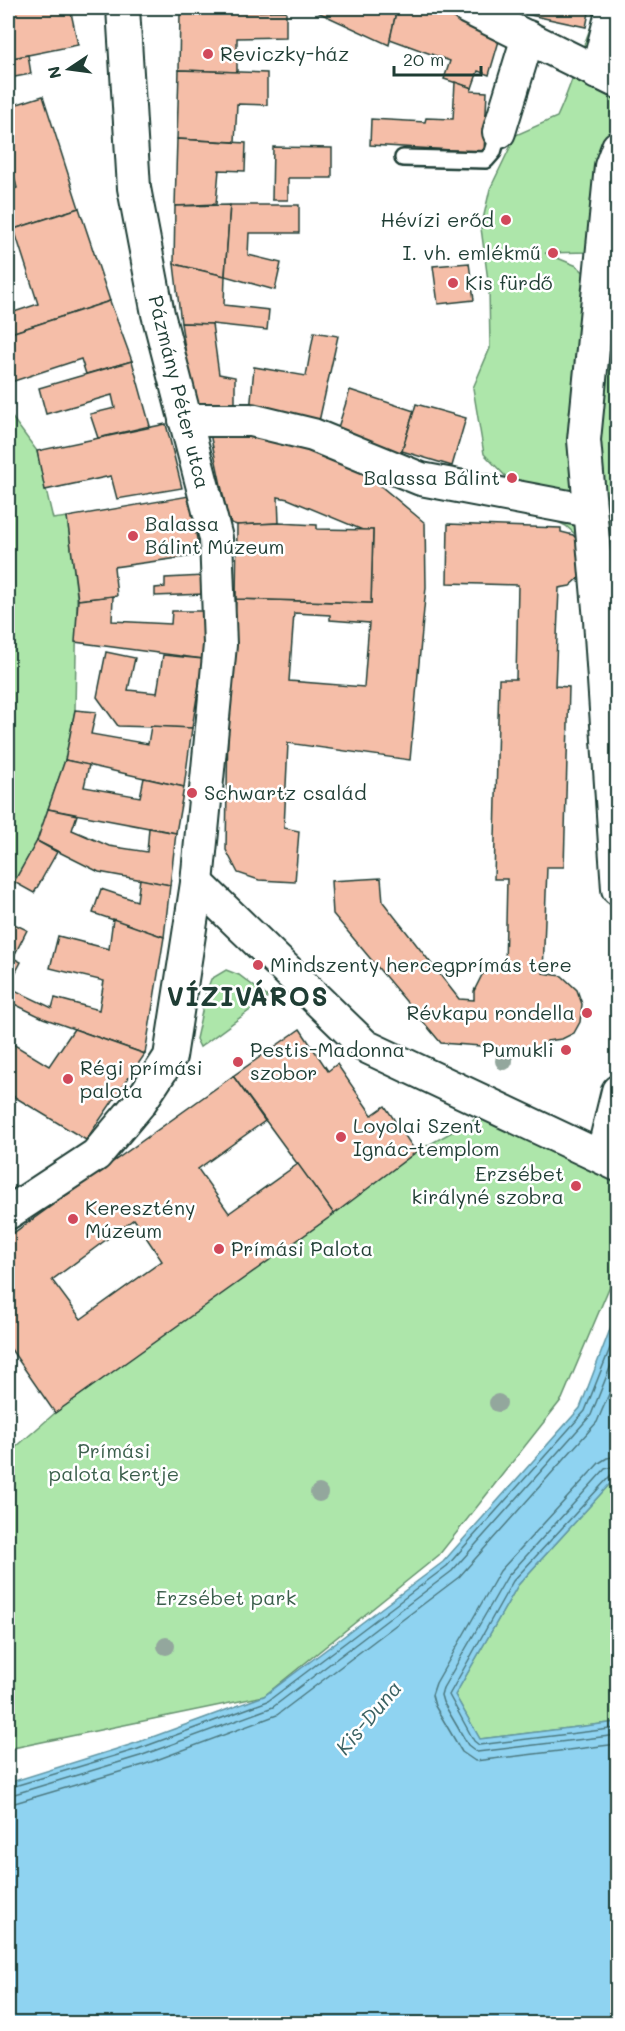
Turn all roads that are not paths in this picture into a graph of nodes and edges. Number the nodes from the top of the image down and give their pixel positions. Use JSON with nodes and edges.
{"nodes":[{"id":1,"x":123,"y":8,"type":"edge"},
{"id":2,"x":468,"y":8,"type":"edge"},
{"id":3,"x":613,"y":8,"type":"edge"},
{"id":4,"x":522,"y":34,"type":"junction"},
{"id":5,"x":607,"y":77,"type":"edge"},
{"id":6,"x":500,"y":132,"type":"joint"},
{"id":7,"x":618,"y":147,"type":"edge"},
{"id":8,"x":403,"y":158,"type":"dead end"},
{"id":9,"x":185,"y":420,"type":"junction"},
{"id":10,"x":590,"y":511,"type":"junction"},
{"id":11,"x":197,"y":883,"type":"junction"},
{"id":12,"x":618,"y":889,"type":"edge"},
{"id":13,"x":618,"y":1090,"type":"edge"},
{"id":14,"x":610,"y":1161,"type":"edge"},
{"id":15,"x":8,"y":1213,"type":"edge"}],
"edges":[{"from":1,"to":9,"type":"street","name":"Pázmány Péter utca"},
{"from":2,"to":4,"type":"street"},
{"from":3,"to":5,"type":"street"},
{"from":4,"to":5,"type":"street"},
{"from":4,"to":6,"type":"street"},
{"from":6,"to":8,"type":"lane"},
{"from":7,"to":10,"type":"street"},
{"from":9,"to":10,"type":"street"},
{"from":9,"to":11,"type":"street","name":"Pázmány Péter utca"},
{"from":10,"to":12,"type":"street"},
{"from":11,"to":14,"type":"street"},
{"from":11,"to":15,"type":"street"},
{"from":13,"to":14,"type":"street"}]}
